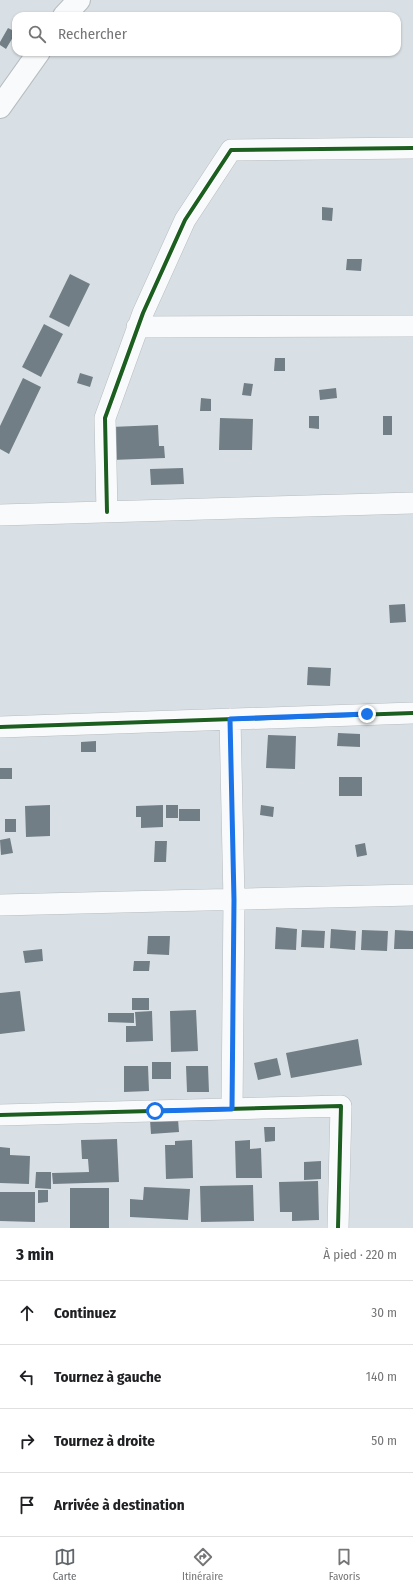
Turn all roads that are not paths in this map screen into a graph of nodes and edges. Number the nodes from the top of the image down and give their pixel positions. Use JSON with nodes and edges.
{"nodes":[{"id":1,"x":79,"y":0,"type":"edge"},
{"id":2,"x":68,"y":12,"type":"edge"},
{"id":3,"x":36,"y":56,"type":"edge"},
{"id":4,"x":0,"y":107,"type":"edge"},
{"id":5,"x":413,"y":148,"type":"edge"},
{"id":6,"x":413,"y":326,"type":"edge"},
{"id":7,"x":137,"y":328,"type":"junction"},
{"id":8,"x":413,"y":502,"type":"edge"},
{"id":9,"x":107,"y":512,"type":"junction"},
{"id":10,"x":0,"y":515,"type":"edge"},
{"id":11,"x":413,"y":713,"type":"edge"},
{"id":12,"x":230,"y":719,"type":"junction"},
{"id":13,"x":0,"y":727,"type":"edge"},
{"id":14,"x":413,"y":895,"type":"edge"},
{"id":15,"x":234,"y":900,"type":"junction"},
{"id":16,"x":0,"y":905,"type":"edge"},
{"id":17,"x":232,"y":1109,"type":"junction"},
{"id":18,"x":0,"y":1115,"type":"edge"},
{"id":19,"x":338,"y":1228,"type":"edge"}],
"edges":[{"from":1,"to":2,"type":"main road"},
{"from":3,"to":4,"type":"main road"},
{"from":5,"to":7,"type":"street"},
{"from":6,"to":7,"type":"street"},
{"from":7,"to":9,"type":"street"},
{"from":8,"to":9,"type":"street"},
{"from":9,"to":10,"type":"street"},
{"from":11,"to":12,"type":"street"},
{"from":12,"to":13,"type":"street"},
{"from":12,"to":15,"type":"street"},
{"from":14,"to":15,"type":"street"},
{"from":15,"to":16,"type":"street"},
{"from":15,"to":17,"type":"street"},
{"from":17,"to":18,"type":"street"},
{"from":17,"to":19,"type":"street"}]}
